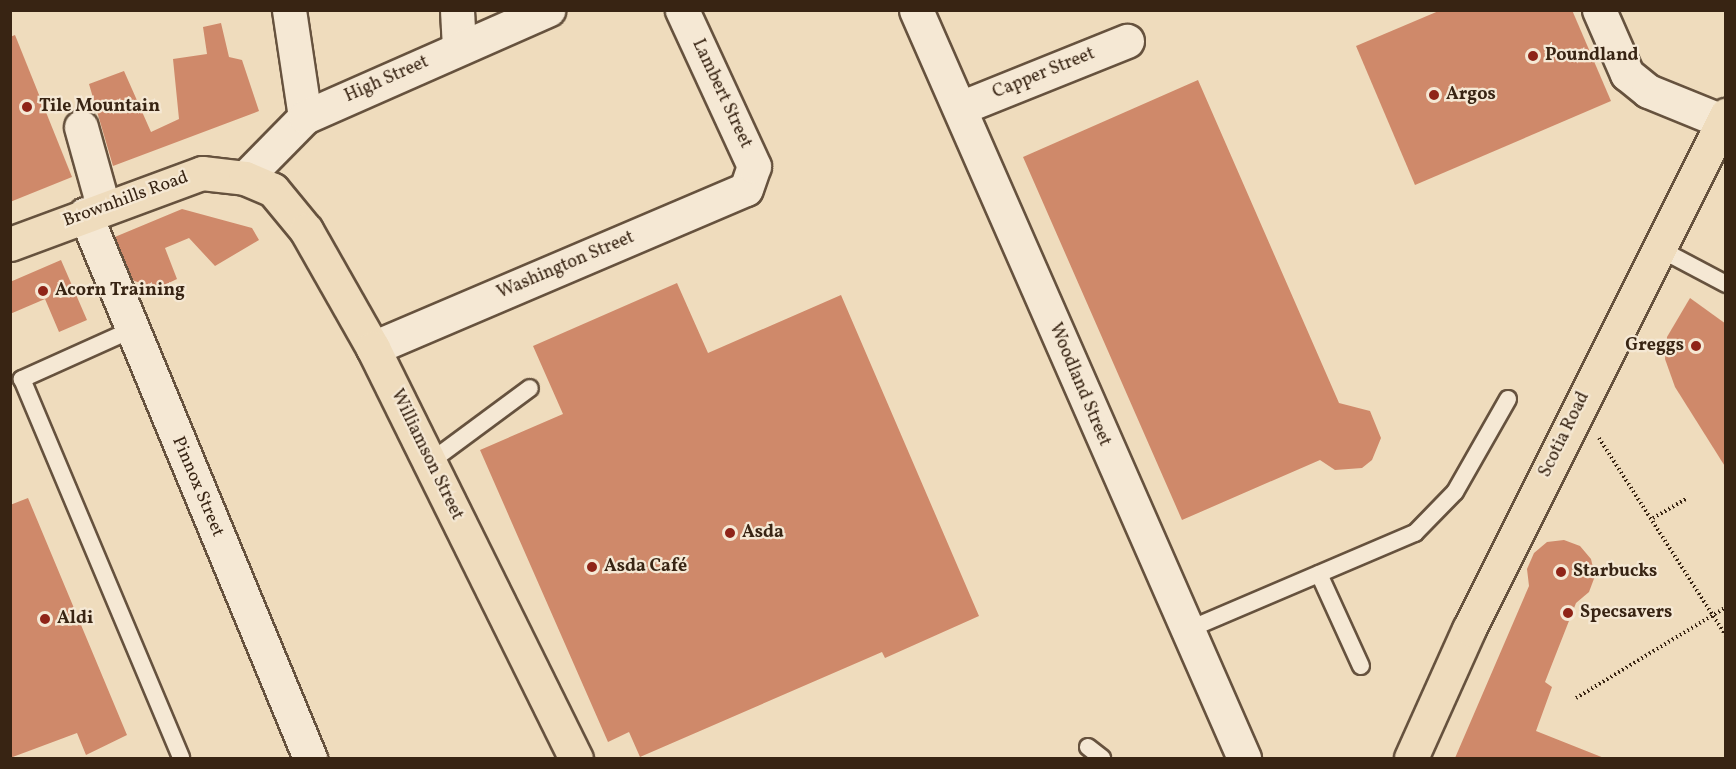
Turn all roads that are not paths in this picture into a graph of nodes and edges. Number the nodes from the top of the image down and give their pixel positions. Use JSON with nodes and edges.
{"nodes":[{"id":1,"x":289,"y":10,"type":"edge"},
{"id":2,"x":457,"y":10,"type":"edge"},
{"id":3,"x":548,"y":10,"type":"edge"},
{"id":4,"x":682,"y":10,"type":"edge"},
{"id":5,"x":916,"y":10,"type":"edge"},
{"id":6,"x":1599,"y":10,"type":"edge"},
{"id":7,"x":1127,"y":40,"type":"dead end"},
{"id":8,"x":459,"y":47,"type":"junction"},
{"id":9,"x":960,"y":108,"type":"junction"},
{"id":10,"x":305,"y":117,"type":"junction"},
{"id":11,"x":1724,"y":118,"type":"edge"},
{"id":12,"x":81,"y":127,"type":"dead end"},
{"id":13,"x":245,"y":178,"type":"junction"},
{"id":14,"x":754,"y":178,"type":"joint"},
{"id":15,"x":94,"y":210,"type":"junction"},
{"id":16,"x":10,"y":244,"type":"edge"},
{"id":17,"x":1658,"y":248,"type":"junction"},
{"id":18,"x":1725,"y":285,"type":"edge"},
{"id":19,"x":131,"y":330,"type":"junction"},
{"id":20,"x":373,"y":348,"type":"junction"},
{"id":21,"x":530,"y":388,"type":"dead end"},
{"id":22,"x":1508,"y":399,"type":"dead end"},
{"id":23,"x":430,"y":462,"type":"junction"},
{"id":24,"x":1319,"y":574,"type":"junction"},
{"id":25,"x":1185,"y":631,"type":"junction"},
{"id":26,"x":1361,"y":666,"type":"dead end"},
{"id":27,"x":181,"y":759,"type":"edge"},
{"id":28,"x":310,"y":759,"type":"edge"},
{"id":29,"x":576,"y":759,"type":"edge"},
{"id":30,"x":1089,"y":759,"type":"edge"},
{"id":31,"x":1102,"y":759,"type":"edge"},
{"id":32,"x":1244,"y":759,"type":"edge"},
{"id":33,"x":1411,"y":759,"type":"edge"}],
"edges":[{"from":1,"to":10,"type":"street"},
{"from":2,"to":8,"type":"street"},
{"from":3,"to":8,"type":"street","name":"High Street"},
{"from":4,"to":14,"type":"street","name":"Lambert Street"},
{"from":5,"to":9,"type":"street","name":"Woodland Street"},
{"from":6,"to":11,"type":"street"},
{"from":7,"to":9,"type":"street","name":"Capper Street"},
{"from":8,"to":10,"type":"street","name":"High Street"},
{"from":9,"to":25,"type":"street","name":"Woodland Street"},
{"from":10,"to":13,"type":"street","name":"High Street"},
{"from":11,"to":17,"type":"main road","name":"Scotia Road"},
{"from":12,"to":15,"type":"street","name":"Pinnox Street"},
{"from":13,"to":15,"type":"main road","name":"Brownhills Road"},
{"from":13,"to":20,"type":"main road","name":"Williamson Street"},
{"from":14,"to":20,"type":"street","name":"Washington Street"},
{"from":15,"to":16,"type":"main road","name":"Brownhills Road"},
{"from":15,"to":19,"type":"street","name":"Pinnox Street"},
{"from":17,"to":18,"type":"lane"},
{"from":17,"to":33,"type":"main road","name":"Scotia Road"},
{"from":19,"to":27,"type":"lane"},
{"from":19,"to":28,"type":"street","name":"Pinnox Street"},
{"from":20,"to":23,"type":"main road","name":"Williamson Street"},
{"from":21,"to":23,"type":"lane"},
{"from":22,"to":24,"type":"lane"},
{"from":23,"to":29,"type":"main road","name":"Williamson Street"},
{"from":24,"to":25,"type":"lane"},
{"from":24,"to":26,"type":"lane"},
{"from":25,"to":32,"type":"street","name":"Woodland Street"},
{"from":30,"to":31,"type":"lane"}]}
